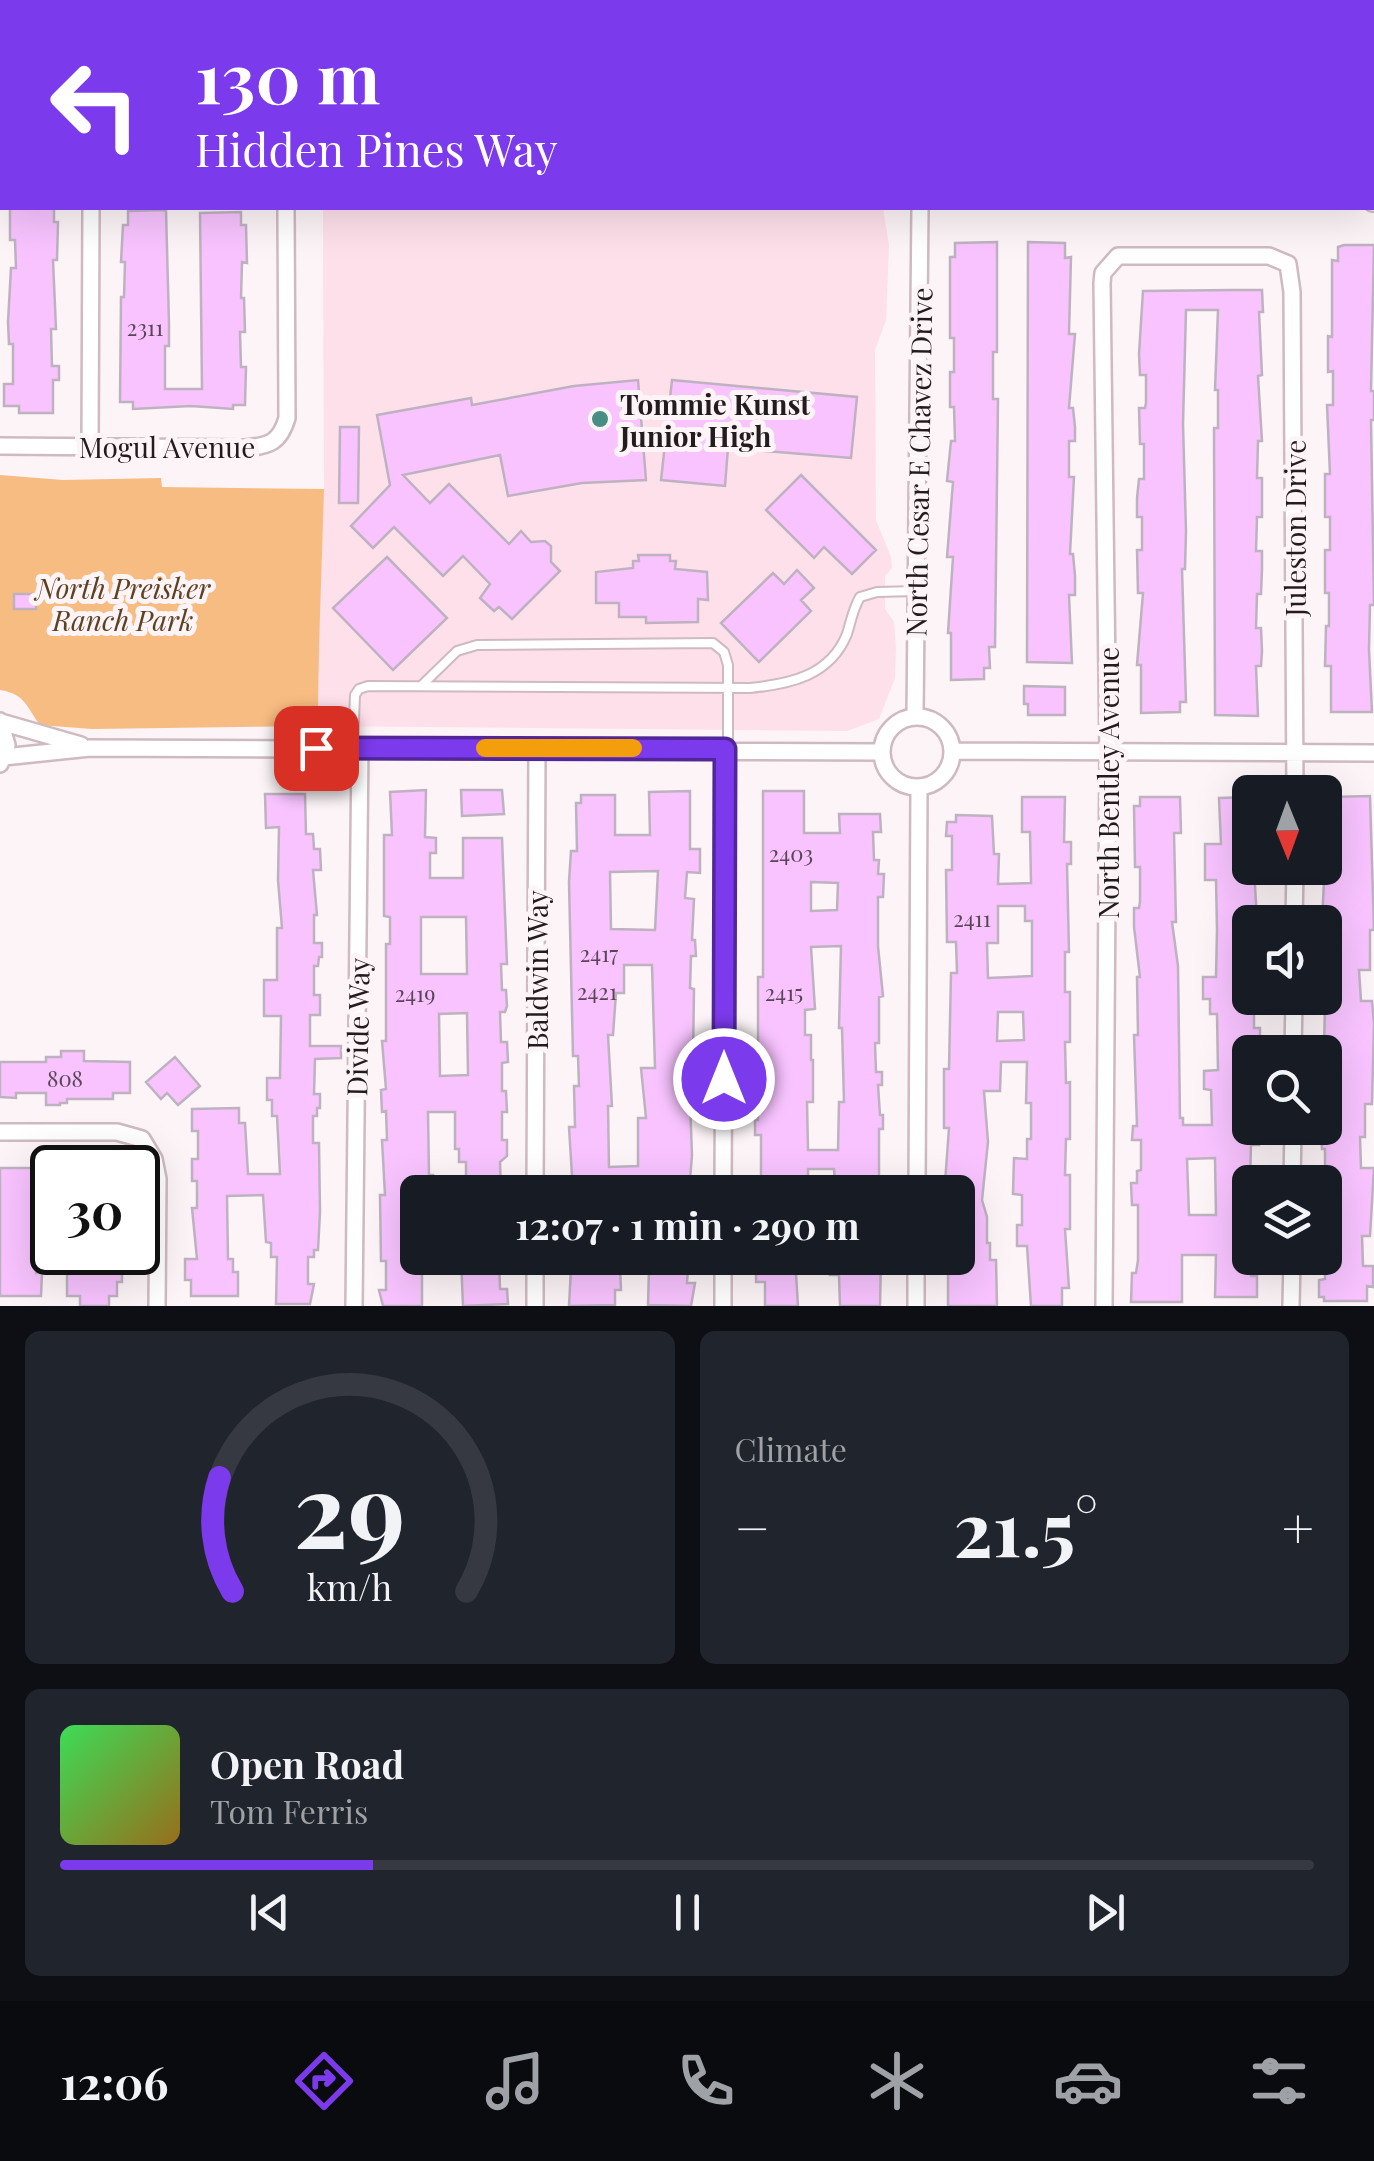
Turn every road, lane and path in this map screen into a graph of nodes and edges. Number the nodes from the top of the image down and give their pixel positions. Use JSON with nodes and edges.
{"nodes":[{"id":1,"x":91,"y":210,"type":"edge"},
{"id":2,"x":286,"y":210,"type":"edge"},
{"id":3,"x":920,"y":210,"type":"edge"},
{"id":4,"x":1288,"y":264,"type":"joint"},
{"id":5,"x":0,"y":446,"type":"edge"},
{"id":6,"x":90,"y":446,"type":"junction"},
{"id":7,"x":916,"y":592,"type":"junction"},
{"id":8,"x":421,"y":686,"type":"junction"},
{"id":9,"x":728,"y":688,"type":"junction"},
{"id":10,"x":915,"y":716,"type":"junction"},
{"id":11,"x":0,"y":722,"type":"edge"},
{"id":12,"x":356,"y":747,"type":"junction"},
{"id":13,"x":90,"y":748,"type":"junction"},
{"id":14,"x":537,"y":748,"type":"junction"},
{"id":15,"x":726,"y":749,"type":"junction"},
{"id":16,"x":953,"y":751,"type":"junction"},
{"id":17,"x":881,"y":752,"type":"junction"},
{"id":18,"x":1108,"y":752,"type":"junction"},
{"id":19,"x":1296,"y":752,"type":"junction"},
{"id":20,"x":1374,"y":753,"type":"edge"},
{"id":21,"x":2,"y":761,"type":"edge"},
{"id":22,"x":1295,"y":775,"type":"edge"},
{"id":23,"x":919,"y":787,"type":"junction"},
{"id":24,"x":0,"y":1132,"type":"edge"},
{"id":25,"x":535,"y":1175,"type":"edge"},
{"id":26,"x":724,"y":1175,"type":"edge"},
{"id":27,"x":917,"y":1175,"type":"edge"},
{"id":28,"x":535,"y":1275,"type":"edge"},
{"id":29,"x":723,"y":1275,"type":"edge"},
{"id":30,"x":916,"y":1275,"type":"edge"},
{"id":31,"x":1292,"y":1275,"type":"edge"},
{"id":32,"x":157,"y":1306,"type":"edge"},
{"id":33,"x":354,"y":1306,"type":"edge"},
{"id":34,"x":535,"y":1306,"type":"edge"},
{"id":35,"x":723,"y":1306,"type":"edge"},
{"id":36,"x":916,"y":1306,"type":"edge"},
{"id":37,"x":1104,"y":1306,"type":"edge"},
{"id":38,"x":1292,"y":1306,"type":"edge"}],
"edges":[{"from":1,"to":6,"type":"street"},
{"from":2,"to":6,"type":"street","name":"Mogul Avenue"},
{"from":3,"to":7,"type":"street","name":"North Cesar E Chavez Drive"},
{"from":4,"to":18,"type":"street","name":"North Bentley Avenue"},
{"from":4,"to":19,"type":"street","name":"Juleston Drive"},
{"from":5,"to":6,"type":"street","name":"Mogul Avenue"},
{"from":7,"to":9,"type":"lane"},
{"from":7,"to":10,"type":"street","name":"North Cesar E Chavez Drive"},
{"from":8,"to":9,"type":"lane"},
{"from":8,"to":9,"type":"lane"},
{"from":8,"to":12,"type":"lane"},
{"from":9,"to":15,"type":"lane"},
{"from":10,"to":16,"type":"street"},
{"from":10,"to":17,"type":"street"},
{"from":11,"to":13,"type":"street"},
{"from":11,"to":21,"type":"street"},
{"from":12,"to":13,"type":"street"},
{"from":12,"to":14,"type":"street"},
{"from":12,"to":33,"type":"street","name":"Divide Way"},
{"from":13,"to":21,"type":"street"},
{"from":14,"to":15,"type":"street"},
{"from":14,"to":25,"type":"street","name":"Baldwin Way"},
{"from":15,"to":17,"type":"street"},
{"from":15,"to":26,"type":"street"},
{"from":16,"to":18,"type":"street"},
{"from":16,"to":23,"type":"street"},
{"from":17,"to":23,"type":"street"},
{"from":18,"to":19,"type":"street"},
{"from":18,"to":37,"type":"street","name":"North Bentley Avenue"},
{"from":19,"to":20,"type":"street"},
{"from":19,"to":22,"type":"street","name":"Juleston Drive"},
{"from":23,"to":27,"type":"street"},
{"from":24,"to":32,"type":"street"},
{"from":28,"to":34,"type":"street"},
{"from":29,"to":35,"type":"street"},
{"from":30,"to":36,"type":"street"},
{"from":31,"to":38,"type":"street"}]}
